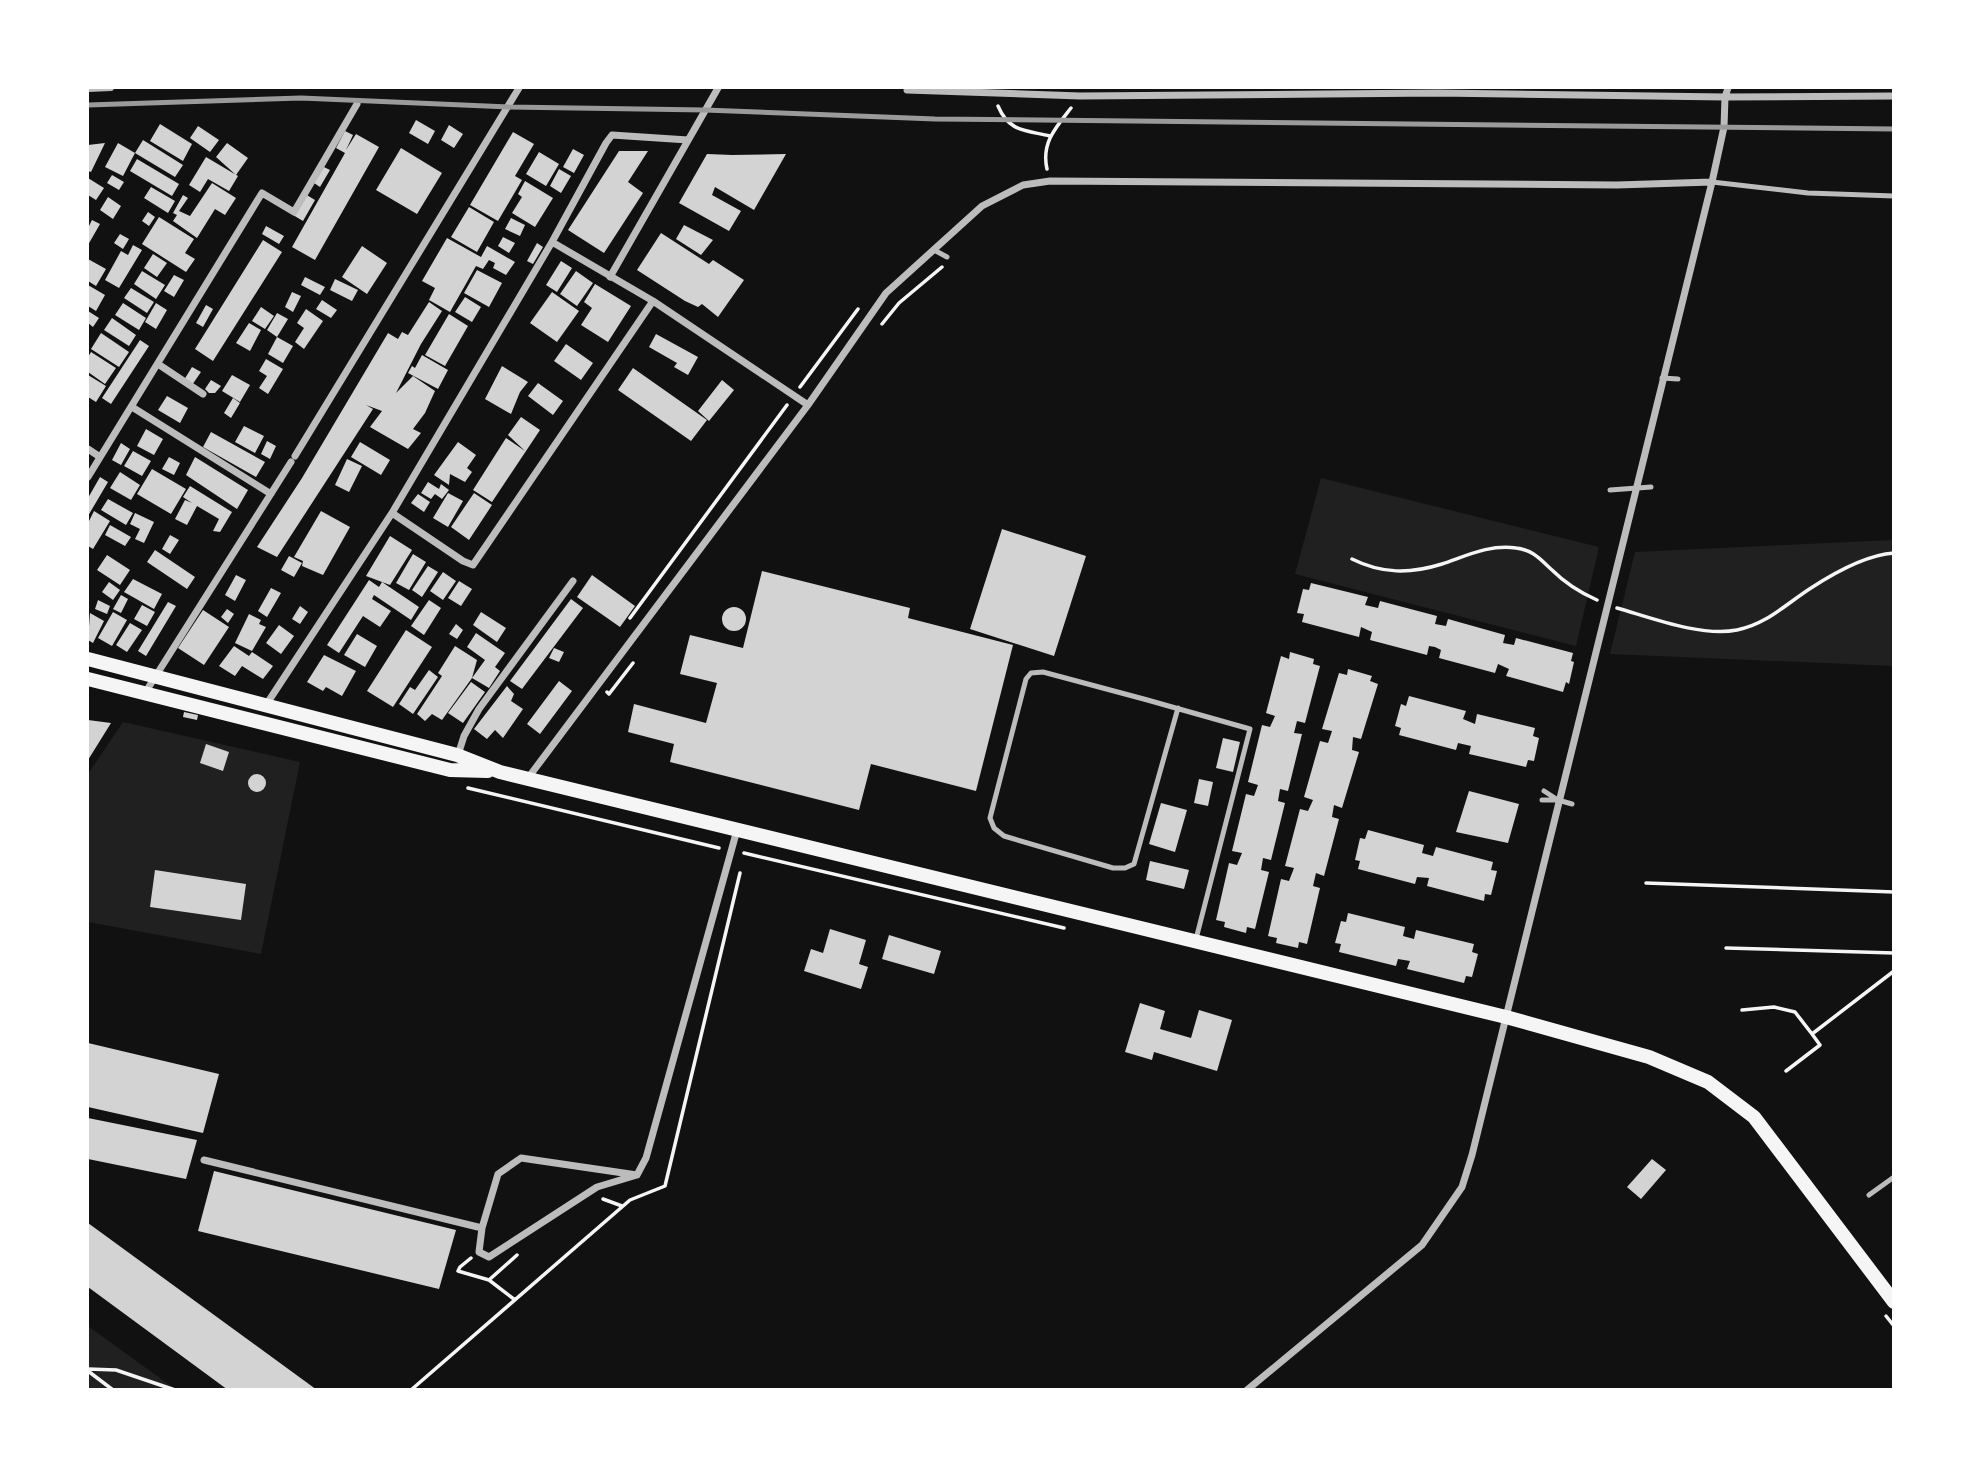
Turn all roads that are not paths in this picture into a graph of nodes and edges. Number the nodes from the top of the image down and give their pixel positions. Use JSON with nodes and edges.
{"nodes":[{"id":1,"x":111,"y":88,"type":"edge"},
{"id":2,"x":519,"y":88,"type":"edge"},
{"id":3,"x":718,"y":88,"type":"edge"},
{"id":4,"x":906,"y":88,"type":"edge"},
{"id":5,"x":1088,"y":88,"type":"edge"},
{"id":6,"x":1728,"y":88,"type":"edge"},
{"id":7,"x":88,"y":89,"type":"edge"},
{"id":8,"x":1080,"y":96,"type":"junction"},
{"id":9,"x":1894,"y":96,"type":"edge"},
{"id":10,"x":1725,"y":97,"type":"junction"},
{"id":11,"x":356,"y":104,"type":"dead end"},
{"id":12,"x":688,"y":140,"type":"junction"},
{"id":13,"x":1712,"y":182,"type":"junction"},
{"id":14,"x":1894,"y":196,"type":"edge"},
{"id":15,"x":552,"y":242,"type":"junction"},
{"id":16,"x":934,"y":250,"type":"junction"},
{"id":17,"x":947,"y":257,"type":"dead end"},
{"id":18,"x":610,"y":277,"type":"junction"},
{"id":19,"x":653,"y":301,"type":"junction"},
{"id":20,"x":158,"y":364,"type":"junction"},
{"id":21,"x":1662,"y":378,"type":"junction"},
{"id":22,"x":1678,"y":379,"type":"dead end"},
{"id":23,"x":203,"y":394,"type":"dead end"},
{"id":24,"x":808,"y":405,"type":"junction"},
{"id":25,"x":132,"y":407,"type":"junction"},
{"id":26,"x":88,"y":449,"type":"edge"},
{"id":27,"x":100,"y":457,"type":"junction"},
{"id":28,"x":88,"y":477,"type":"edge"},
{"id":29,"x":1651,"y":487,"type":"dead end"},
{"id":30,"x":1636,"y":489,"type":"junction"},
{"id":31,"x":1610,"y":490,"type":"dead end"},
{"id":32,"x":271,"y":494,"type":"junction"},
{"id":33,"x":391,"y":513,"type":"junction"},
{"id":34,"x":573,"y":581,"type":"dead end"},
{"id":35,"x":88,"y":659,"type":"edge"},
{"id":36,"x":155,"y":677,"type":"junction"},
{"id":37,"x":88,"y":679,"type":"edge"},
{"id":38,"x":145,"y":693,"type":"junction"},
{"id":39,"x":266,"y":705,"type":"junction"},
{"id":40,"x":1178,"y":708,"type":"junction"},
{"id":41,"x":457,"y":755,"type":"junction"},
{"id":42,"x":500,"y":772,"type":"junction"},
{"id":43,"x":528,"y":778,"type":"junction"},
{"id":44,"x":1544,"y":791,"type":"dead end"},
{"id":45,"x":1542,"y":800,"type":"dead end"},
{"id":46,"x":1558,"y":800,"type":"junction"},
{"id":47,"x":1572,"y":804,"type":"dead end"},
{"id":48,"x":737,"y":830,"type":"junction"},
{"id":49,"x":1195,"y":942,"type":"junction"},
{"id":50,"x":1506,"y":1017,"type":"junction"},
{"id":51,"x":204,"y":1160,"type":"dead end"},
{"id":52,"x":637,"y":1175,"type":"junction"},
{"id":53,"x":1894,"y":1177,"type":"edge"},
{"id":54,"x":1869,"y":1195,"type":"dead end"},
{"id":55,"x":482,"y":1228,"type":"junction"},
{"id":56,"x":1889,"y":1309,"type":"edge"},
{"id":57,"x":1247,"y":1390,"type":"edge"}],
"edges":[{"from":1,"to":7,"type":"street"},
{"from":2,"to":32,"type":"street"},
{"from":3,"to":12,"type":"street"},
{"from":4,"to":8,"type":"street"},
{"from":5,"to":8,"type":"street"},
{"from":6,"to":10,"type":"street"},
{"from":8,"to":10,"type":"street"},
{"from":9,"to":10,"type":"street"},
{"from":10,"to":13,"type":"street"},
{"from":11,"to":20,"type":"street"},
{"from":12,"to":15,"type":"street"},
{"from":12,"to":18,"type":"street"},
{"from":13,"to":14,"type":"lane"},
{"from":13,"to":16,"type":"street"},
{"from":13,"to":21,"type":"street"},
{"from":15,"to":18,"type":"street"},
{"from":15,"to":33,"type":"street"},
{"from":16,"to":17,"type":"lane"},
{"from":16,"to":24,"type":"street"},
{"from":18,"to":19,"type":"street"},
{"from":19,"to":24,"type":"street"},
{"from":19,"to":33,"type":"street"},
{"from":20,"to":23,"type":"street"},
{"from":20,"to":25,"type":"street"},
{"from":21,"to":22,"type":"lane"},
{"from":21,"to":30,"type":"street"},
{"from":24,"to":43,"type":"street"},
{"from":25,"to":27,"type":"street"},
{"from":25,"to":32,"type":"street"},
{"from":26,"to":27,"type":"street"},
{"from":27,"to":28,"type":"street"},
{"from":29,"to":30,"type":"lane"},
{"from":30,"to":31,"type":"lane"},
{"from":30,"to":46,"type":"street"},
{"from":32,"to":36,"type":"street"},
{"from":33,"to":39,"type":"street"},
{"from":34,"to":41,"type":"street"},
{"from":35,"to":36,"type":"main road"},
{"from":36,"to":38,"type":"street"},
{"from":36,"to":39,"type":"main road"},
{"from":37,"to":38,"type":"main road"},
{"from":38,"to":42,"type":"main road"},
{"from":39,"to":41,"type":"main road"},
{"from":40,"to":40,"type":"lane"},
{"from":40,"to":49,"type":"lane"},
{"from":41,"to":42,"type":"main road"},
{"from":42,"to":43,"type":"main road"},
{"from":43,"to":48,"type":"main road"},
{"from":44,"to":46,"type":"lane"},
{"from":45,"to":46,"type":"lane"},
{"from":46,"to":47,"type":"lane"},
{"from":46,"to":50,"type":"street"},
{"from":48,"to":49,"type":"main road"},
{"from":48,"to":52,"type":"street"},
{"from":49,"to":50,"type":"main road"},
{"from":50,"to":56,"type":"main road"},
{"from":50,"to":57,"type":"street"},
{"from":51,"to":55,"type":"street"},
{"from":52,"to":55,"type":"street"},
{"from":52,"to":55,"type":"street"},
{"from":53,"to":54,"type":"lane"}]}
